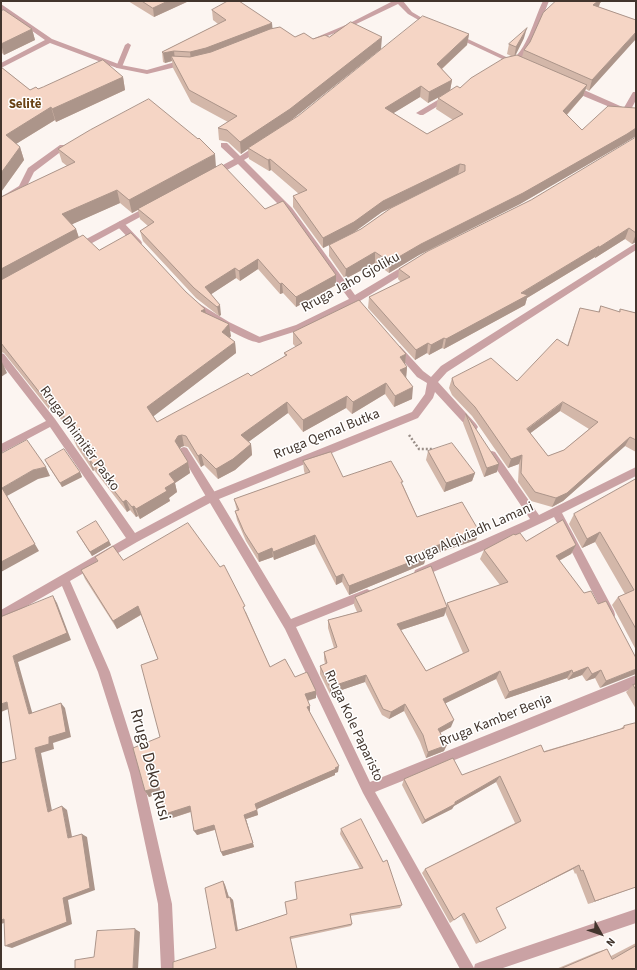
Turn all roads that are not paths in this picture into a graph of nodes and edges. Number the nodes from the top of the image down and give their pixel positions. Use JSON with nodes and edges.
{"nodes":[{"id":1,"x":399,"y":1,"type":"edge"},
{"id":2,"x":546,"y":1,"type":"edge"},
{"id":3,"x":1,"y":6,"type":"edge"},
{"id":4,"x":437,"y":27,"type":"edge"},
{"id":5,"x":451,"y":34,"type":"edge"},
{"id":6,"x":307,"y":39,"type":"edge"},
{"id":7,"x":50,"y":40,"type":"junction"},
{"id":8,"x":128,"y":45,"type":"dead end"},
{"id":9,"x":518,"y":64,"type":"junction"},
{"id":10,"x":191,"y":65,"type":"edge"},
{"id":11,"x":1,"y":66,"type":"edge"},
{"id":12,"x":504,"y":66,"type":"edge"},
{"id":13,"x":119,"y":68,"type":"junction"},
{"id":14,"x":563,"y":84,"type":"edge"},
{"id":15,"x":453,"y":94,"type":"edge"},
{"id":16,"x":636,"y":94,"type":"edge"},
{"id":17,"x":626,"y":111,"type":"junction"},
{"id":18,"x":420,"y":114,"type":"dead end"},
{"id":19,"x":636,"y":116,"type":"edge"},
{"id":20,"x":270,"y":140,"type":"edge"},
{"id":21,"x":224,"y":146,"type":"dead end"},
{"id":22,"x":63,"y":147,"type":"edge"},
{"id":23,"x":239,"y":160,"type":"junction"},
{"id":24,"x":204,"y":179,"type":"edge"},
{"id":25,"x":1,"y":201,"type":"edge"},
{"id":26,"x":155,"y":205,"type":"edge"},
{"id":27,"x":120,"y":224,"type":"junction"},
{"id":28,"x":636,"y":246,"type":"edge"},
{"id":29,"x":74,"y":250,"type":"edge"},
{"id":30,"x":145,"y":251,"type":"edge"},
{"id":31,"x":416,"y":262,"type":"edge"},
{"id":32,"x":186,"y":295,"type":"edge"},
{"id":33,"x":354,"y":300,"type":"junction"},
{"id":34,"x":369,"y":317,"type":"edge"},
{"id":35,"x":390,"y":340,"type":"edge"},
{"id":36,"x":1,"y":356,"type":"edge"},
{"id":37,"x":432,"y":382,"type":"junction"},
{"id":38,"x":52,"y":422,"type":"junction"},
{"id":39,"x":477,"y":433,"type":"edge"},
{"id":40,"x":485,"y":446,"type":"edge"},
{"id":41,"x":1,"y":449,"type":"edge"},
{"id":42,"x":184,"y":451,"type":"edge"},
{"id":43,"x":636,"y":471,"type":"edge"},
{"id":44,"x":212,"y":497,"type":"junction"},
{"id":45,"x":556,"y":512,"type":"junction"},
{"id":46,"x":537,"y":521,"type":"junction"},
{"id":47,"x":133,"y":539,"type":"junction"},
{"id":48,"x":407,"y":578,"type":"edge"},
{"id":49,"x":64,"y":579,"type":"junction"},
{"id":50,"x":377,"y":589,"type":"edge"},
{"id":51,"x":1,"y":616,"type":"edge"},
{"id":52,"x":614,"y":623,"type":"edge"},
{"id":53,"x":289,"y":625,"type":"junction"},
{"id":54,"x":636,"y":681,"type":"edge"},
{"id":55,"x":366,"y":789,"type":"junction"},
{"id":56,"x":636,"y":916,"type":"edge"},
{"id":57,"x":168,"y":969,"type":"edge"},
{"id":58,"x":467,"y":969,"type":"edge"},
{"id":59,"x":480,"y":969,"type":"edge"}],
"edges":[{"from":1,"to":4,"type":"street"},
{"from":1,"to":6,"type":"street"},
{"from":2,"to":9,"type":"street"},
{"from":3,"to":7,"type":"street"},
{"from":5,"to":9,"type":"street"},
{"from":7,"to":11,"type":"street"},
{"from":7,"to":13,"type":"street"},
{"from":8,"to":13,"type":"street"},
{"from":9,"to":12,"type":"street"},
{"from":10,"to":13,"type":"street"},
{"from":14,"to":17,"type":"street"},
{"from":15,"to":18,"type":"street"},
{"from":16,"to":17,"type":"street"},
{"from":17,"to":19,"type":"street"},
{"from":20,"to":23,"type":"street"},
{"from":21,"to":23,"type":"street"},
{"from":22,"to":25,"type":"street"},
{"from":23,"to":24,"type":"street"},
{"from":23,"to":33,"type":"street"},
{"from":26,"to":27,"type":"street"},
{"from":27,"to":29,"type":"street"},
{"from":27,"to":30,"type":"street"},
{"from":28,"to":37,"type":"street","name":"Rruga Qemal Butka"},
{"from":31,"to":33,"type":"street","name":"Rruga Jaho Gjoliku"},
{"from":32,"to":33,"type":"street","name":"Rruga Jaho Gjoliku"},
{"from":33,"to":34,"type":"street"},
{"from":35,"to":37,"type":"street"},
{"from":36,"to":38,"type":"street","name":"Rruga Dhimitër Pasko"},
{"from":37,"to":39,"type":"street"},
{"from":37,"to":44,"type":"street","name":"Rruga Qemal Butka"},
{"from":38,"to":41,"type":"street"},
{"from":38,"to":47,"type":"street","name":"Rruga Dhimitër Pasko"},
{"from":40,"to":46,"type":"street"},
{"from":42,"to":44,"type":"street","name":"Rruga Kole Paparisto"},
{"from":43,"to":45,"type":"street","name":"Rruga Alqiviadh Lamani"},
{"from":44,"to":47,"type":"street","name":"Rruga Qemal Butka"},
{"from":44,"to":53,"type":"street","name":"Rruga Kole Paparisto"},
{"from":45,"to":46,"type":"street","name":"Rruga Alqiviadh Lamani"},
{"from":45,"to":52,"type":"street"},
{"from":46,"to":48,"type":"street","name":"Rruga Alqiviadh Lamani"},
{"from":47,"to":49,"type":"street","name":"Rruga Qemal Butka"},
{"from":49,"to":51,"type":"street","name":"Rruga Qemal Butka"},
{"from":49,"to":57,"type":"street","name":"Rruga Deko Rusi"},
{"from":50,"to":53,"type":"street"},
{"from":53,"to":55,"type":"street","name":"Rruga Kole Paparisto"},
{"from":54,"to":55,"type":"street","name":"Rruga Kamber Benja"},
{"from":55,"to":58,"type":"street","name":"Rruga Kole Paparisto"},
{"from":56,"to":59,"type":"street"}]}
